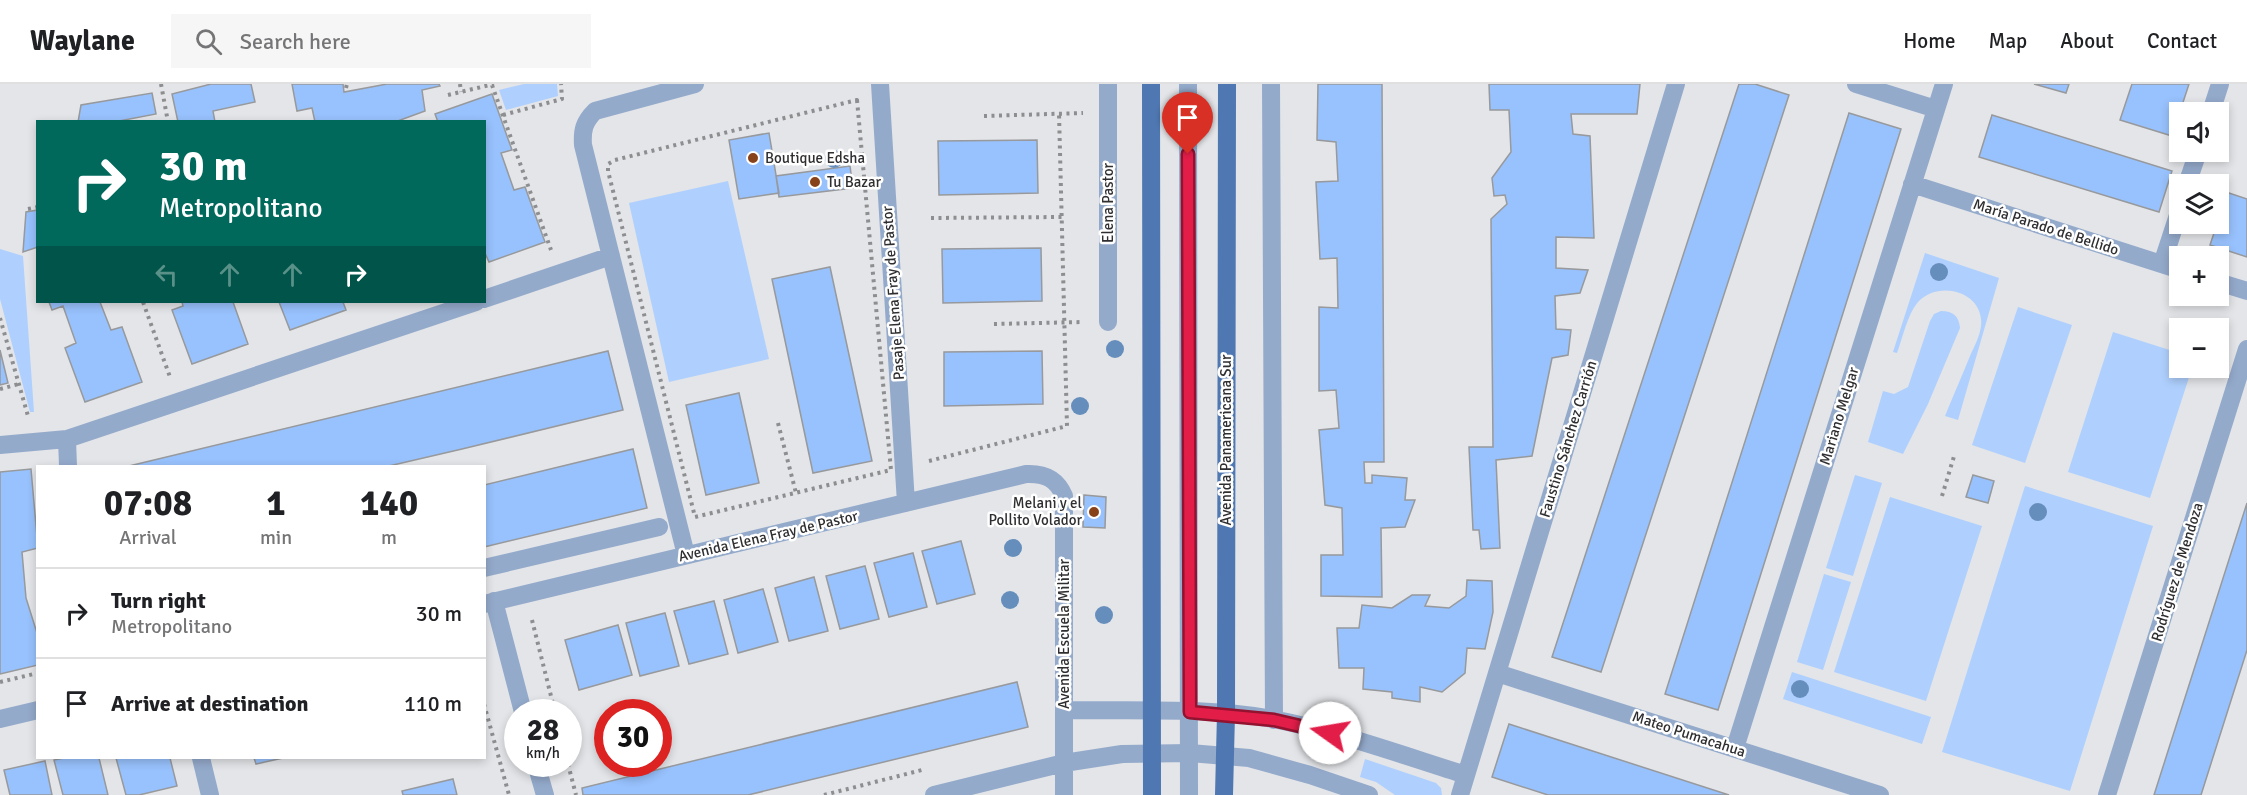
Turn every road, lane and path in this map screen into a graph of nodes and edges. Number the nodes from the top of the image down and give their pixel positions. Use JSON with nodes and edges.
{"nodes":[{"id":1,"x":161,"y":84,"type":"edge"},
{"id":2,"x":460,"y":84,"type":"edge"},
{"id":3,"x":493,"y":84,"type":"edge"},
{"id":4,"x":561,"y":84,"type":"edge"},
{"id":5,"x":695,"y":84,"type":"edge"},
{"id":6,"x":880,"y":84,"type":"edge"},
{"id":7,"x":1108,"y":84,"type":"edge"},
{"id":8,"x":1151,"y":84,"type":"edge"},
{"id":9,"x":1188,"y":84,"type":"edge"},
{"id":10,"x":1227,"y":84,"type":"edge"},
{"id":11,"x":1271,"y":84,"type":"edge"},
{"id":12,"x":1676,"y":84,"type":"edge"},
{"id":13,"x":1856,"y":84,"type":"edge"},
{"id":14,"x":1944,"y":84,"type":"edge"},
{"id":15,"x":2220,"y":84,"type":"edge"},
{"id":16,"x":461,"y":92,"type":"junction"},
{"id":17,"x":448,"y":95,"type":"dead end"},
{"id":18,"x":858,"y":100,"type":"dead end"},
{"id":19,"x":2214,"y":102,"type":"edge"},
{"id":20,"x":1936,"y":109,"type":"junction"},
{"id":21,"x":1108,"y":112,"type":"junction"},
{"id":22,"x":1059,"y":113,"type":"junction"},
{"id":23,"x":503,"y":115,"type":"junction"},
{"id":24,"x":984,"y":116,"type":"dead end"},
{"id":25,"x":168,"y":120,"type":"edge"},
{"id":26,"x":608,"y":164,"type":"dead end"},
{"id":27,"x":1912,"y":184,"type":"junction"},
{"id":28,"x":36,"y":207,"type":"edge"},
{"id":29,"x":28,"y":209,"type":"dead end"},
{"id":30,"x":1062,"y":217,"type":"junction"},
{"id":31,"x":931,"y":218,"type":"dead end"},
{"id":32,"x":2172,"y":234,"type":"edge"},
{"id":33,"x":551,"y":249,"type":"dead end"},
{"id":34,"x":611,"y":256,"type":"junction"},
{"id":35,"x":2162,"y":264,"type":"junction"},
{"id":36,"x":2169,"y":266,"type":"edge"},
{"id":37,"x":2229,"y":285,"type":"edge"},
{"id":38,"x":2247,"y":291,"type":"edge"},
{"id":39,"x":486,"y":298,"type":"edge"},
{"id":40,"x":143,"y":303,"type":"edge"},
{"id":41,"x":473,"y":303,"type":"edge"},
{"id":42,"x":0,"y":318,"type":"edge"},
{"id":43,"x":1064,"y":322,"type":"junction"},
{"id":44,"x":1108,"y":322,"type":"joint"},
{"id":45,"x":994,"y":324,"type":"dead end"},
{"id":46,"x":2247,"y":349,"type":"edge"},
{"id":47,"x":171,"y":379,"type":"dead end"},
{"id":48,"x":19,"y":384,"type":"junction"},
{"id":49,"x":0,"y":389,"type":"edge"},
{"id":50,"x":778,"y":423,"type":"dead end"},
{"id":51,"x":31,"y":427,"type":"dead end"},
{"id":52,"x":67,"y":439,"type":"junction"},
{"id":53,"x":0,"y":445,"type":"edge"},
{"id":54,"x":1954,"y":453,"type":"dead end"},
{"id":55,"x":921,"y":462,"type":"dead end"},
{"id":56,"x":68,"y":465,"type":"edge"},
{"id":57,"x":891,"y":470,"type":"dead end"},
{"id":58,"x":1051,"y":478,"type":"joint"},
{"id":59,"x":796,"y":493,"type":"junction"},
{"id":60,"x":1942,"y":496,"type":"dead end"},
{"id":61,"x":906,"y":503,"type":"junction"},
{"id":62,"x":696,"y":518,"type":"dead end"},
{"id":63,"x":659,"y":527,"type":"dead end"},
{"id":64,"x":686,"y":555,"type":"junction"},
{"id":65,"x":486,"y":568,"type":"edge"},
{"id":66,"x":490,"y":602,"type":"edge"},
{"id":67,"x":531,"y":619,"type":"dead end"},
{"id":68,"x":36,"y":673,"type":"edge"},
{"id":69,"x":1497,"y":673,"type":"junction"},
{"id":70,"x":0,"y":682,"type":"edge"},
{"id":71,"x":519,"y":699,"type":"edge"},
{"id":72,"x":552,"y":699,"type":"edge"},
{"id":73,"x":36,"y":710,"type":"edge"},
{"id":74,"x":1064,"y":710,"type":"junction"},
{"id":75,"x":486,"y":711,"type":"edge"},
{"id":76,"x":1153,"y":711,"type":"junction"},
{"id":77,"x":1190,"y":712,"type":"junction"},
{"id":78,"x":1226,"y":714,"type":"junction"},
{"id":79,"x":0,"y":719,"type":"edge"},
{"id":80,"x":1274,"y":720,"type":"junction"},
{"id":81,"x":1735,"y":748,"type":"junction"},
{"id":82,"x":1153,"y":753,"type":"junction"},
{"id":83,"x":1190,"y":753,"type":"junction"},
{"id":84,"x":1225,"y":755,"type":"junction"},
{"id":85,"x":201,"y":759,"type":"edge"},
{"id":86,"x":1064,"y":762,"type":"junction"},
{"id":87,"x":1466,"y":775,"type":"junction"},
{"id":88,"x":540,"y":777,"type":"edge"},
{"id":89,"x":571,"y":777,"type":"edge"},
{"id":90,"x":210,"y":795,"type":"edge"},
{"id":91,"x":509,"y":795,"type":"edge"},
{"id":92,"x":545,"y":795,"type":"edge"},
{"id":93,"x":576,"y":795,"type":"edge"},
{"id":94,"x":933,"y":795,"type":"edge"},
{"id":95,"x":1064,"y":795,"type":"edge"},
{"id":96,"x":1152,"y":795,"type":"edge"},
{"id":97,"x":1190,"y":795,"type":"edge"},
{"id":98,"x":1224,"y":795,"type":"edge"},
{"id":99,"x":1369,"y":795,"type":"edge"},
{"id":100,"x":1460,"y":795,"type":"edge"},
{"id":101,"x":1880,"y":795,"type":"edge"},
{"id":102,"x":2107,"y":795,"type":"edge"}],
"edges":[{"from":1,"to":25,"type":"path"},
{"from":2,"to":16,"type":"path"},
{"from":3,"to":16,"type":"path"},
{"from":3,"to":23,"type":"path"},
{"from":4,"to":23,"type":"path"},
{"from":5,"to":34,"type":"street"},
{"from":6,"to":61,"type":"street","name":"Pasaje Elena Fray de Pastor"},
{"from":7,"to":21,"type":"street","name":"Elena Pastor"},
{"from":8,"to":76,"type":"main road"},
{"from":9,"to":77,"type":"street"},
{"from":10,"to":78,"type":"main road","name":"Avenida Panamericana Sur"},
{"from":11,"to":80,"type":"street"},
{"from":12,"to":69,"type":"street","name":"Faustino Sánchez Carrión"},
{"from":13,"to":20,"type":"street"},
{"from":14,"to":20,"type":"street","name":"Mariano Melgar"},
{"from":15,"to":19,"type":"street"},
{"from":16,"to":17,"type":"path"},
{"from":18,"to":26,"type":"path"},
{"from":20,"to":27,"type":"street","name":"Mariano Melgar"},
{"from":21,"to":22,"type":"path"},
{"from":21,"to":44,"type":"street","name":"Elena Pastor"},
{"from":22,"to":24,"type":"path"},
{"from":22,"to":30,"type":"path"},
{"from":23,"to":33,"type":"path"},
{"from":27,"to":35,"type":"street","name":"María Parado de Bellido"},
{"from":27,"to":81,"type":"street","name":"Mariano Melgar"},
{"from":28,"to":29,"type":"path"},
{"from":30,"to":31,"type":"path"},
{"from":30,"to":43,"type":"path"},
{"from":32,"to":35,"type":"street"},
{"from":34,"to":39,"type":"street"},
{"from":34,"to":64,"type":"street"},
{"from":35,"to":36,"type":"street","name":"María Parado de Bellido"},
{"from":37,"to":38,"type":"street"},
{"from":40,"to":47,"type":"path"},
{"from":41,"to":52,"type":"street"},
{"from":42,"to":48,"type":"path"},
{"from":43,"to":44,"type":"path"},
{"from":43,"to":45,"type":"path"},
{"from":43,"to":55,"type":"path"},
{"from":46,"to":102,"type":"street","name":"Rodríguez de Mendoza"},
{"from":48,"to":49,"type":"path"},
{"from":48,"to":51,"type":"path"},
{"from":50,"to":59,"type":"path"},
{"from":52,"to":53,"type":"street"},
{"from":52,"to":56,"type":"street"},
{"from":54,"to":60,"type":"path"},
{"from":57,"to":59,"type":"path"},
{"from":58,"to":61,"type":"street","name":"Avenida Elena Fray de Pastor"},
{"from":58,"to":74,"type":"street","name":"Avenida Escuela Militar"},
{"from":59,"to":62,"type":"path"},
{"from":61,"to":64,"type":"street","name":"Avenida Elena Fray de Pastor"},
{"from":63,"to":65,"type":"street"},
{"from":64,"to":66,"type":"street","name":"Avenida Elena Fray de Pastor"},
{"from":66,"to":71,"type":"street"},
{"from":67,"to":72,"type":"path"},
{"from":68,"to":70,"type":"path"},
{"from":69,"to":81,"type":"street","name":"Mateo Pumacahua"},
{"from":69,"to":87,"type":"street","name":"Faustino Sánchez Carrión"},
{"from":73,"to":79,"type":"street"},
{"from":74,"to":76,"type":"street"},
{"from":74,"to":86,"type":"street","name":"Avenida Escuela Militar"},
{"from":75,"to":91,"type":"path"},
{"from":76,"to":77,"type":"street"},
{"from":76,"to":82,"type":"main road"},
{"from":77,"to":78,"type":"street"},
{"from":77,"to":83,"type":"street"},
{"from":78,"to":80,"type":"street"},
{"from":78,"to":84,"type":"main road","name":"Avenida Panamericana Sur"},
{"from":80,"to":87,"type":"street"},
{"from":81,"to":101,"type":"street","name":"Mateo Pumacahua"},
{"from":82,"to":83,"type":"street"},
{"from":82,"to":86,"type":"street"},
{"from":82,"to":96,"type":"main road"},
{"from":83,"to":84,"type":"street"},
{"from":83,"to":97,"type":"street"},
{"from":84,"to":98,"type":"main road","name":"Avenida Panamericana Sur"},
{"from":84,"to":99,"type":"street"},
{"from":85,"to":90,"type":"street"},
{"from":86,"to":94,"type":"street"},
{"from":86,"to":95,"type":"street","name":"Avenida Escuela Militar"},
{"from":87,"to":100,"type":"street","name":"Faustino Sánchez Carrión"},
{"from":88,"to":92,"type":"street"},
{"from":89,"to":93,"type":"path"}]}
